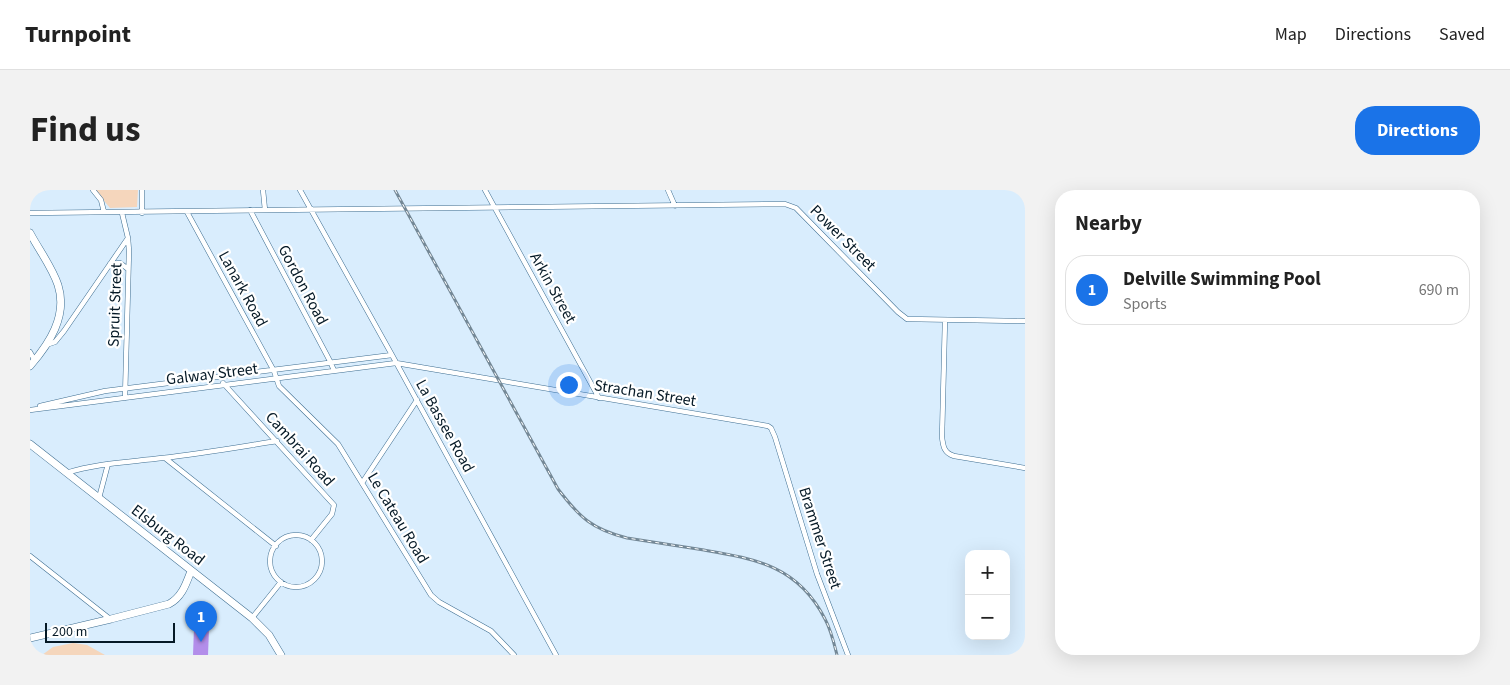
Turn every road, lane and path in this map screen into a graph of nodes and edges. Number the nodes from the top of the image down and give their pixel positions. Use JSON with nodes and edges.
{"nodes":[{"id":1,"x":93,"y":190,"type":"edge"},
{"id":2,"x":142,"y":190,"type":"edge"},
{"id":3,"x":264,"y":190,"type":"edge"},
{"id":4,"x":300,"y":190,"type":"edge"},
{"id":5,"x":485,"y":190,"type":"edge"},
{"id":6,"x":668,"y":190,"type":"edge"},
{"id":7,"x":675,"y":206,"type":"junction"},
{"id":8,"x":494,"y":208,"type":"junction"},
{"id":9,"x":310,"y":209,"type":"junction"},
{"id":10,"x":250,"y":210,"type":"junction"},
{"id":11,"x":265,"y":210,"type":"junction"},
{"id":12,"x":104,"y":212,"type":"junction"},
{"id":13,"x":187,"y":212,"type":"junction"},
{"id":14,"x":30,"y":213,"type":"edge"},
{"id":15,"x":122,"y":213,"type":"junction"},
{"id":16,"x":142,"y":213,"type":"junction"},
{"id":17,"x":30,"y":233,"type":"edge"},
{"id":18,"x":128,"y":238,"type":"junction"},
{"id":19,"x":108,"y":265,"type":"junction"},
{"id":20,"x":128,"y":269,"type":"junction"},
{"id":21,"x":945,"y":320,"type":"junction"},
{"id":22,"x":1025,"y":321,"type":"edge"},
{"id":23,"x":46,"y":345,"type":"junction"},
{"id":24,"x":30,"y":352,"type":"edge"},
{"id":25,"x":392,"y":355,"type":"junction"},
{"id":26,"x":331,"y":363,"type":"junction"},
{"id":27,"x":32,"y":364,"type":"edge"},
{"id":28,"x":396,"y":364,"type":"junction"},
{"id":29,"x":274,"y":371,"type":"junction"},
{"id":30,"x":334,"y":371,"type":"junction"},
{"id":31,"x":219,"y":378,"type":"junction"},
{"id":32,"x":276,"y":378,"type":"junction"},
{"id":33,"x":224,"y":384,"type":"junction"},
{"id":34,"x":125,"y":389,"type":"junction"},
{"id":35,"x":125,"y":398,"type":"junction"},
{"id":36,"x":599,"y":398,"type":"junction"},
{"id":37,"x":417,"y":400,"type":"junction"},
{"id":38,"x":30,"y":409,"type":"edge"},
{"id":39,"x":771,"y":428,"type":"joint"},
{"id":40,"x":277,"y":441,"type":"junction"},
{"id":41,"x":30,"y":444,"type":"edge"},
{"id":42,"x":165,"y":458,"type":"junction"},
{"id":43,"x":108,"y":464,"type":"junction"},
{"id":44,"x":1025,"y":468,"type":"edge"},
{"id":45,"x":66,"y":473,"type":"junction"},
{"id":46,"x":362,"y":483,"type":"junction"},
{"id":47,"x":99,"y":498,"type":"junction"},
{"id":48,"x":311,"y":540,"type":"junction"},
{"id":49,"x":276,"y":546,"type":"junction"},
{"id":50,"x":30,"y":556,"type":"edge"},
{"id":51,"x":191,"y":571,"type":"junction"},
{"id":52,"x":281,"y":582,"type":"junction"},
{"id":53,"x":252,"y":618,"type":"junction"},
{"id":54,"x":111,"y":620,"type":"junction"},
{"id":55,"x":30,"y":638,"type":"edge"},
{"id":56,"x":281,"y":655,"type":"edge"},
{"id":57,"x":514,"y":655,"type":"edge"},
{"id":58,"x":556,"y":655,"type":"edge"},
{"id":59,"x":848,"y":655,"type":"edge"}],
"edges":[{"from":1,"to":12,"type":"street"},
{"from":2,"to":16,"type":"street"},
{"from":3,"to":11,"type":"street"},
{"from":4,"to":9,"type":"street","name":"La Bassee Road"},
{"from":5,"to":8,"type":"street","name":"Arkin Street"},
{"from":6,"to":7,"type":"street"},
{"from":7,"to":8,"type":"street","name":"Power Street"},
{"from":7,"to":21,"type":"street","name":"Power Street"},
{"from":8,"to":9,"type":"street","name":"Power Street"},
{"from":8,"to":36,"type":"street","name":"Arkin Street"},
{"from":9,"to":11,"type":"street","name":"Power Street"},
{"from":9,"to":25,"type":"street","name":"La Bassee Road"},
{"from":10,"to":11,"type":"street","name":"Power Street"},
{"from":10,"to":13,"type":"street","name":"Power Street"},
{"from":10,"to":26,"type":"street","name":"Gordon Road"},
{"from":12,"to":14,"type":"street","name":"Power Street"},
{"from":12,"to":15,"type":"street","name":"Power Street"},
{"from":13,"to":16,"type":"street","name":"Power Street"},
{"from":13,"to":29,"type":"street","name":"Lanark Road"},
{"from":15,"to":16,"type":"street","name":"Power Street"},
{"from":15,"to":18,"type":"street","name":"Spruit Street"},
{"from":17,"to":23,"type":"main road"},
{"from":18,"to":19,"type":"street"},
{"from":18,"to":20,"type":"street","name":"Spruit Street"},
{"from":19,"to":20,"type":"street"},
{"from":19,"to":23,"type":"street"},
{"from":20,"to":34,"type":"street","name":"Spruit Street"},
{"from":21,"to":22,"type":"street","name":"Power Street"},
{"from":21,"to":44,"type":"street"},
{"from":23,"to":27,"type":"main road"},
{"from":24,"to":27,"type":"street"},
{"from":25,"to":26,"type":"street","name":"Galway Street"},
{"from":25,"to":28,"type":"street","name":"La Bassee Road"},
{"from":26,"to":29,"type":"street","name":"Galway Street"},
{"from":26,"to":30,"type":"street","name":"Gordon Road"},
{"from":28,"to":30,"type":"street","name":"Galway Street"},
{"from":28,"to":36,"type":"street","name":"Strachan Street"},
{"from":28,"to":37,"type":"street","name":"La Bassee Road"},
{"from":29,"to":31,"type":"street","name":"Galway Street"},
{"from":29,"to":32,"type":"street","name":"Lanark Road"},
{"from":30,"to":32,"type":"street","name":"Galway Street"},
{"from":31,"to":33,"type":"street","name":"Cambrai Road"},
{"from":31,"to":34,"type":"street","name":"Galway Street"},
{"from":32,"to":33,"type":"street","name":"Galway Street"},
{"from":32,"to":46,"type":"street","name":"Le Cateau Road"},
{"from":33,"to":35,"type":"street","name":"Galway Street"},
{"from":33,"to":40,"type":"street","name":"Cambrai Road"},
{"from":34,"to":35,"type":"street","name":"Spruit Street"},
{"from":34,"to":38,"type":"street","name":"Galway Street"},
{"from":35,"to":38,"type":"street","name":"Galway Street"},
{"from":36,"to":39,"type":"street","name":"Strachan Street"},
{"from":37,"to":46,"type":"street"},
{"from":37,"to":58,"type":"street","name":"La Bassee Road"},
{"from":39,"to":59,"type":"street","name":"Brammer Street"},
{"from":40,"to":42,"type":"street"},
{"from":40,"to":48,"type":"street","name":"Cambrai Road"},
{"from":41,"to":45,"type":"main road","name":"Elsburg Road"},
{"from":42,"to":43,"type":"street"},
{"from":42,"to":49,"type":"street"},
{"from":43,"to":45,"type":"street"},
{"from":43,"to":47,"type":"street"},
{"from":45,"to":47,"type":"main road","name":"Elsburg Road"},
{"from":46,"to":57,"type":"street","name":"Le Cateau Road"},
{"from":47,"to":51,"type":"main road","name":"Elsburg Road"},
{"from":48,"to":49,"type":"street"},
{"from":48,"to":52,"type":"street"},
{"from":49,"to":52,"type":"street"},
{"from":50,"to":54,"type":"street"},
{"from":51,"to":53,"type":"main road","name":"Elsburg Road"},
{"from":51,"to":54,"type":"main road"},
{"from":52,"to":53,"type":"street"},
{"from":53,"to":56,"type":"main road","name":"Elsburg Road"},
{"from":54,"to":55,"type":"main road"}]}
